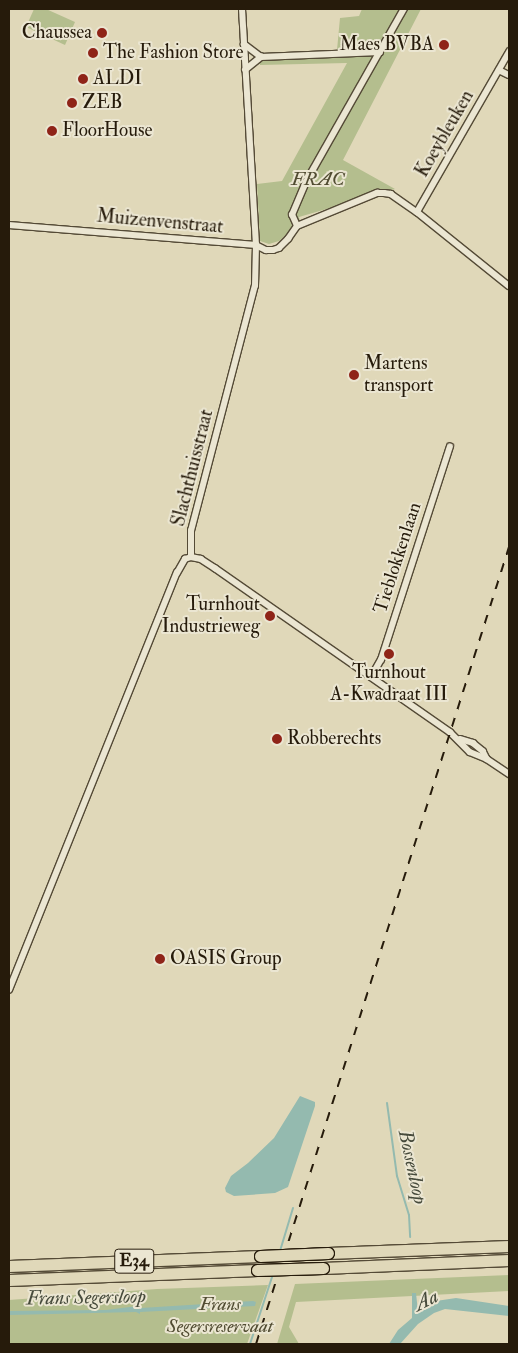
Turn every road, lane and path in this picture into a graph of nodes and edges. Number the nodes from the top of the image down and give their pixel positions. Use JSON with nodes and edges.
{"nodes":[{"id":1,"x":242,"y":9,"type":"edge"},
{"id":2,"x":404,"y":9,"type":"edge"},
{"id":3,"x":244,"y":44,"type":"junction"},
{"id":4,"x":380,"y":52,"type":"junction"},
{"id":5,"x":509,"y":52,"type":"edge"},
{"id":6,"x":261,"y":57,"type":"junction"},
{"id":7,"x":245,"y":70,"type":"junction"},
{"id":8,"x":499,"y":70,"type":"junction"},
{"id":9,"x":509,"y":75,"type":"edge"},
{"id":10,"x":417,"y":212,"type":"junction"},
{"id":11,"x":9,"y":225,"type":"edge"},
{"id":12,"x":297,"y":226,"type":"junction"},
{"id":13,"x":256,"y":245,"type":"junction"},
{"id":14,"x":509,"y":286,"type":"edge"},
{"id":15,"x":450,"y":447,"type":"dead end"},
{"id":16,"x":192,"y":557,"type":"junction"},
{"id":17,"x":371,"y":677,"type":"junction"},
{"id":18,"x":460,"y":739,"type":"junction"},
{"id":19,"x":487,"y":759,"type":"junction"},
{"id":20,"x":509,"y":774,"type":"edge"},
{"id":21,"x":9,"y":990,"type":"edge"},
{"id":22,"x":509,"y":1246,"type":"edge"},
{"id":23,"x":509,"y":1260,"type":"edge"},
{"id":24,"x":9,"y":1266,"type":"edge"},
{"id":25,"x":9,"y":1280,"type":"edge"}],
"edges":[{"from":1,"to":3,"type":"street","name":"Slachthuisstraat"},
{"from":2,"to":4,"type":"street"},
{"from":3,"to":6,"type":"street"},
{"from":3,"to":7,"type":"street","name":"Slachthuisstraat"},
{"from":4,"to":6,"type":"street"},
{"from":4,"to":12,"type":"street"},
{"from":5,"to":8,"type":"street","name":"Koeybleuken"},
{"from":6,"to":7,"type":"street"},
{"from":7,"to":13,"type":"street","name":"Slachthuisstraat"},
{"from":8,"to":9,"type":"street"},
{"from":8,"to":10,"type":"street","name":"Koeybleuken"},
{"from":10,"to":12,"type":"street","name":"Muizenvenstraat"},
{"from":10,"to":14,"type":"street","name":"Muizenvenstraat"},
{"from":11,"to":13,"type":"street","name":"Muizenvenstraat"},
{"from":12,"to":13,"type":"street","name":"Muizenvenstraat"},
{"from":13,"to":16,"type":"street","name":"Slachthuisstraat"},
{"from":15,"to":17,"type":"street","name":"Tieblokkenlaan"},
{"from":16,"to":17,"type":"street"},
{"from":16,"to":21,"type":"street"},
{"from":17,"to":18,"type":"street"},
{"from":18,"to":19,"type":"street"},
{"from":18,"to":19,"type":"street"},
{"from":19,"to":20,"type":"street"},
{"from":22,"to":24,"type":"highway","number":"E34","bridge":true},
{"from":23,"to":25,"type":"highway","number":"E34","bridge":true}]}
